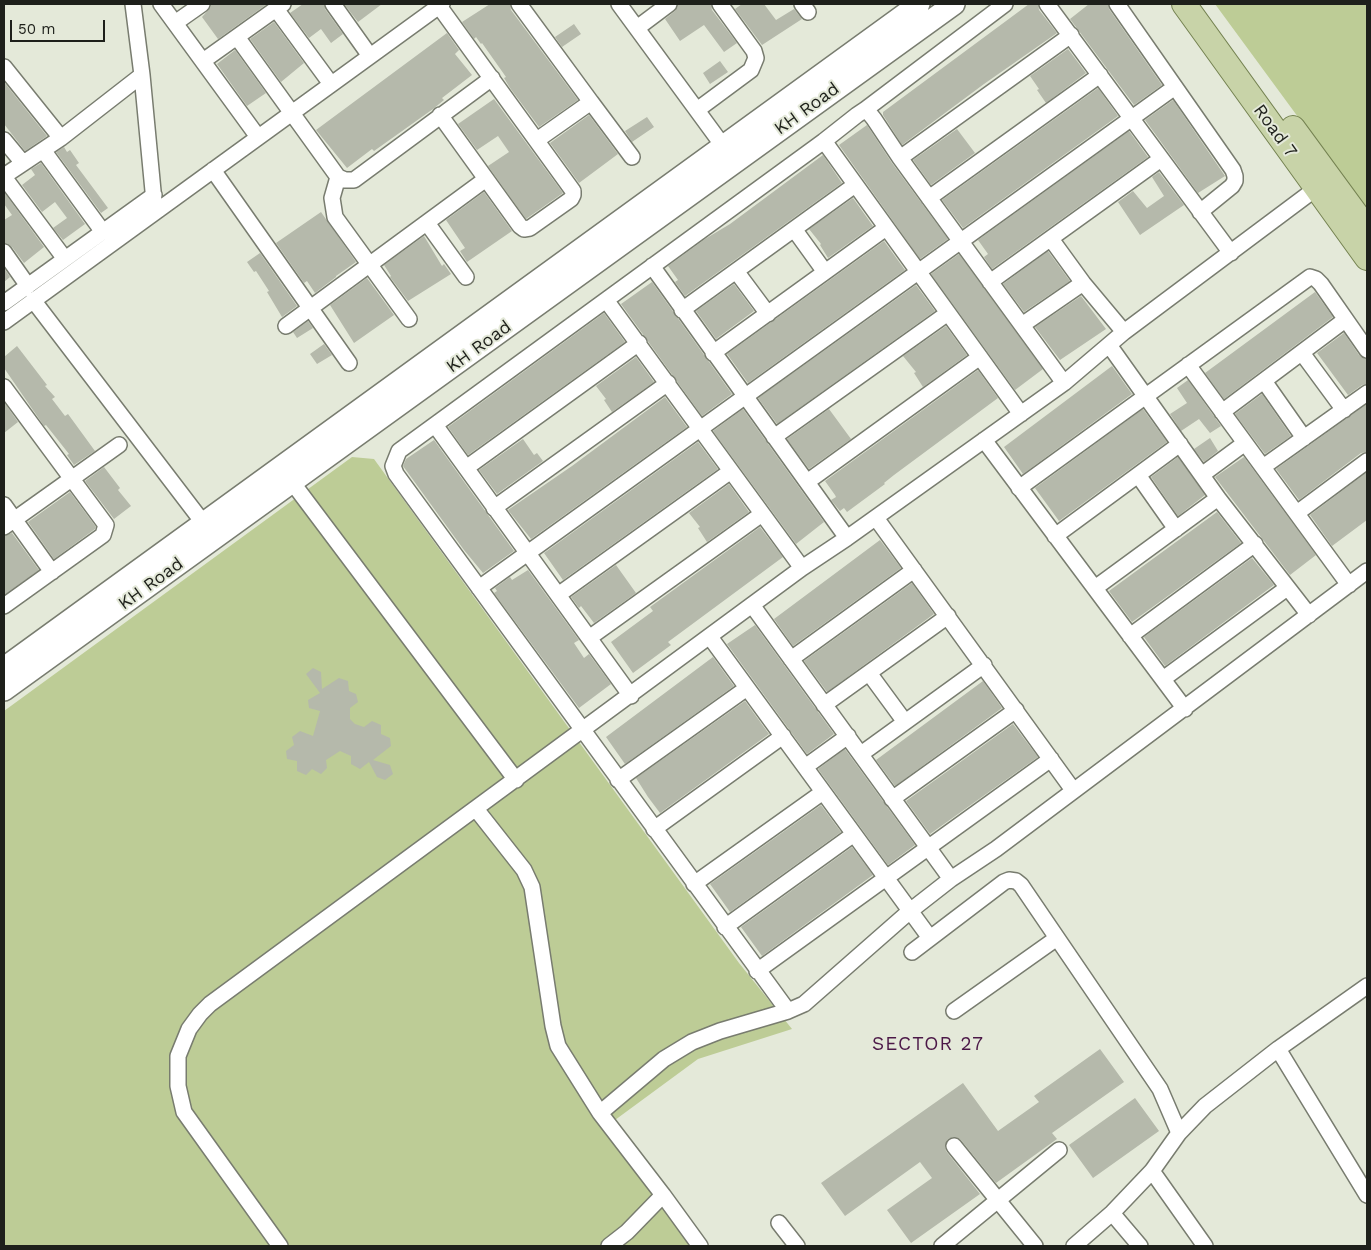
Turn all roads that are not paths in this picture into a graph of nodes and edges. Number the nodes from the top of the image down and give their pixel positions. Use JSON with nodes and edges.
{"nodes":[{"id":1,"x":133,"y":4,"type":"edge"},
{"id":2,"x":161,"y":4,"type":"edge"},
{"id":3,"x":202,"y":4,"type":"edge"},
{"id":4,"x":332,"y":4,"type":"edge"},
{"id":5,"x":520,"y":4,"type":"edge"},
{"id":6,"x":619,"y":4,"type":"edge"},
{"id":7,"x":669,"y":4,"type":"edge"},
{"id":8,"x":721,"y":4,"type":"edge"},
{"id":9,"x":919,"y":4,"type":"edge"},
{"id":10,"x":954,"y":4,"type":"edge"},
{"id":11,"x":1005,"y":4,"type":"edge"},
{"id":12,"x":1117,"y":4,"type":"edge"},
{"id":13,"x":1184,"y":4,"type":"edge"},
{"id":14,"x":1202,"y":4,"type":"edge"},
{"id":15,"x":440,"y":5,"type":"edge"},
{"id":16,"x":280,"y":6,"type":"edge"},
{"id":17,"x":1054,"y":6,"type":"edge"},
{"id":18,"x":175,"y":23,"type":"junction"},
{"id":19,"x":637,"y":28,"type":"junction"},
{"id":20,"x":1071,"y":35,"type":"junction"},
{"id":21,"x":237,"y":37,"type":"junction"},
{"id":22,"x":370,"y":56,"type":"junction"},
{"id":23,"x":203,"y":61,"type":"junction"},
{"id":24,"x":4,"y":67,"type":"edge"},
{"id":25,"x":142,"y":75,"type":"junction"},
{"id":26,"x":1100,"y":75,"type":"junction"},
{"id":27,"x":492,"y":78,"type":"junction"},
{"id":28,"x":331,"y":84,"type":"junction"},
{"id":29,"x":1175,"y":87,"type":"junction"},
{"id":30,"x":590,"y":102,"type":"junction"},
{"id":31,"x":866,"y":109,"type":"junction"},
{"id":32,"x":697,"y":110,"type":"junction"},
{"id":33,"x":292,"y":113,"type":"junction"},
{"id":34,"x":440,"y":115,"type":"junction"},
{"id":35,"x":1132,"y":118,"type":"junction"},
{"id":36,"x":258,"y":137,"type":"junction"},
{"id":37,"x":61,"y":138,"type":"junction"},
{"id":38,"x":4,"y":140,"type":"edge"},
{"id":39,"x":537,"y":140,"type":"junction"},
{"id":40,"x":824,"y":141,"type":"junction"},
{"id":41,"x":43,"y":150,"type":"junction"},
{"id":42,"x":729,"y":153,"type":"junction"},
{"id":43,"x":632,"y":157,"type":"dead end"},
{"id":44,"x":900,"y":158,"type":"junction"},
{"id":45,"x":1161,"y":159,"type":"junction"},
{"id":46,"x":23,"y":163,"type":"junction"},
{"id":47,"x":213,"y":170,"type":"junction"},
{"id":48,"x":4,"y":176,"type":"edge"},
{"id":49,"x":338,"y":177,"type":"junction"},
{"id":50,"x":486,"y":179,"type":"junction"},
{"id":51,"x":1323,"y":184,"type":"junction"},
{"id":52,"x":855,"y":185,"type":"junction"},
{"id":53,"x":154,"y":195,"type":"junction"},
{"id":54,"x":930,"y":198,"type":"junction"},
{"id":55,"x":156,"y":212,"type":"junction"},
{"id":56,"x":1200,"y":212,"type":"junction"},
{"id":57,"x":427,"y":223,"type":"junction"},
{"id":58,"x":886,"y":228,"type":"junction"},
{"id":59,"x":794,"y":229,"type":"junction"},
{"id":60,"x":1367,"y":229,"type":"edge"},
{"id":61,"x":103,"y":232,"type":"junction"},
{"id":62,"x":1050,"y":239,"type":"junction"},
{"id":63,"x":961,"y":241,"type":"junction"},
{"id":64,"x":4,"y":252,"type":"edge"},
{"id":65,"x":1231,"y":253,"type":"junction"},
{"id":66,"x":1367,"y":258,"type":"edge"},
{"id":67,"x":65,"y":259,"type":"junction"},
{"id":68,"x":370,"y":265,"type":"junction"},
{"id":69,"x":652,"y":266,"type":"junction"},
{"id":70,"x":736,"y":270,"type":"junction"},
{"id":71,"x":825,"y":272,"type":"junction"},
{"id":72,"x":918,"y":272,"type":"junction"},
{"id":73,"x":466,"y":277,"type":"dead end"},
{"id":74,"x":990,"y":282,"type":"junction"},
{"id":75,"x":1083,"y":283,"type":"junction"},
{"id":76,"x":31,"y":293,"type":"junction"},
{"id":77,"x":606,"y":300,"type":"junction"},
{"id":78,"x":4,"y":303,"type":"edge"},
{"id":79,"x":311,"y":308,"type":"junction"},
{"id":80,"x":682,"y":310,"type":"junction"},
{"id":81,"x":948,"y":313,"type":"junction"},
{"id":82,"x":768,"y":314,"type":"junction"},
{"id":83,"x":409,"y":319,"type":"dead end"},
{"id":84,"x":1345,"y":320,"type":"junction"},
{"id":85,"x":4,"y":321,"type":"edge"},
{"id":86,"x":1022,"y":325,"type":"junction"},
{"id":87,"x":286,"y":326,"type":"dead end"},
{"id":88,"x":1124,"y":332,"type":"junction"},
{"id":89,"x":639,"y":343,"type":"junction"},
{"id":90,"x":1109,"y":346,"type":"junction"},
{"id":91,"x":1367,"y":350,"type":"edge"},
{"id":92,"x":1302,"y":352,"type":"junction"},
{"id":93,"x":713,"y":353,"type":"junction"},
{"id":94,"x":980,"y":356,"type":"junction"},
{"id":95,"x":349,"y":363,"type":"dead end"},
{"id":96,"x":1188,"y":365,"type":"junction"},
{"id":97,"x":1264,"y":381,"type":"junction"},
{"id":98,"x":668,"y":383,"type":"junction"},
{"id":99,"x":1064,"y":383,"type":"junction"},
{"id":100,"x":4,"y":387,"type":"edge"},
{"id":101,"x":1367,"y":393,"type":"edge"},
{"id":102,"x":745,"y":396,"type":"junction"},
{"id":103,"x":1145,"y":396,"type":"junction"},
{"id":104,"x":1344,"y":410,"type":"junction"},
{"id":105,"x":1222,"y":412,"type":"junction"},
{"id":106,"x":1021,"y":414,"type":"junction"},
{"id":107,"x":435,"y":425,"type":"junction"},
{"id":108,"x":700,"y":428,"type":"junction"},
{"id":109,"x":774,"y":437,"type":"junction"},
{"id":110,"x":1304,"y":438,"type":"junction"},
{"id":111,"x":984,"y":440,"type":"junction"},
{"id":112,"x":1245,"y":443,"type":"junction"},
{"id":113,"x":1180,"y":444,"type":"junction"},
{"id":114,"x":119,"y":445,"type":"dead end"},
{"id":115,"x":1367,"y":461,"type":"edge"},
{"id":116,"x":1263,"y":467,"type":"junction"},
{"id":117,"x":466,"y":468,"type":"junction"},
{"id":118,"x":731,"y":471,"type":"junction"},
{"id":119,"x":1203,"y":474,"type":"junction"},
{"id":120,"x":1138,"y":475,"type":"junction"},
{"id":121,"x":70,"y":479,"type":"junction"},
{"id":122,"x":292,"y":482,"type":"junction"},
{"id":123,"x":807,"y":482,"type":"junction"},
{"id":124,"x":1020,"y":488,"type":"junction"},
{"id":125,"x":1218,"y":498,"type":"junction"},
{"id":126,"x":4,"y":505,"type":"edge"},
{"id":127,"x":494,"y":508,"type":"junction"},
{"id":128,"x":1297,"y":513,"type":"junction"},
{"id":129,"x":762,"y":514,"type":"junction"},
{"id":130,"x":876,"y":518,"type":"junction"},
{"id":131,"x":9,"y":523,"type":"edge"},
{"id":132,"x":1176,"y":529,"type":"junction"},
{"id":133,"x":209,"y":530,"type":"junction"},
{"id":134,"x":1055,"y":536,"type":"junction"},
{"id":135,"x":847,"y":538,"type":"junction"},
{"id":136,"x":1255,"y":544,"type":"junction"},
{"id":137,"x":527,"y":553,"type":"junction"},
{"id":138,"x":802,"y":568,"type":"junction"},
{"id":139,"x":914,"y":570,"type":"junction"},
{"id":140,"x":1367,"y":571,"type":"edge"},
{"id":141,"x":52,"y":572,"type":"junction"},
{"id":142,"x":1349,"y":585,"type":"junction"},
{"id":143,"x":479,"y":588,"type":"junction"},
{"id":144,"x":1095,"y":588,"type":"junction"},
{"id":145,"x":1287,"y":588,"type":"junction"},
{"id":146,"x":558,"y":595,"type":"junction"},
{"id":147,"x":4,"y":606,"type":"edge"},
{"id":148,"x":752,"y":606,"type":"junction"},
{"id":149,"x":948,"y":616,"type":"junction"},
{"id":150,"x":1308,"y":616,"type":"junction"},
{"id":151,"x":1130,"y":636,"type":"junction"},
{"id":152,"x":710,"y":637,"type":"junction"},
{"id":153,"x":589,"y":638,"type":"junction"},
{"id":154,"x":791,"y":659,"type":"junction"},
{"id":155,"x":984,"y":666,"type":"junction"},
{"id":156,"x":4,"y":668,"type":"edge"},
{"id":157,"x":869,"y":673,"type":"junction"},
{"id":158,"x":1163,"y":679,"type":"junction"},
{"id":159,"x":747,"y":688,"type":"junction"},
{"id":160,"x":4,"y":690,"type":"edge"},
{"id":161,"x":631,"y":696,"type":"junction"},
{"id":162,"x":824,"y":705,"type":"junction"},
{"id":163,"x":1185,"y":709,"type":"junction"},
{"id":164,"x":1016,"y":710,"type":"junction"},
{"id":165,"x":905,"y":722,"type":"junction"},
{"id":166,"x":583,"y":731,"type":"junction"},
{"id":167,"x":783,"y":736,"type":"junction"},
{"id":168,"x":848,"y":736,"type":"junction"},
{"id":169,"x":861,"y":754,"type":"junction"},
{"id":170,"x":1051,"y":759,"type":"junction"},
{"id":171,"x":805,"y":767,"type":"junction"},
{"id":172,"x":516,"y":780,"type":"junction"},
{"id":173,"x":618,"y":780,"type":"junction"},
{"id":174,"x":1074,"y":790,"type":"junction"},
{"id":175,"x":823,"y":792,"type":"junction"},
{"id":176,"x":892,"y":799,"type":"junction"},
{"id":177,"x":476,"y":809,"type":"junction"},
{"id":178,"x":654,"y":829,"type":"junction"},
{"id":179,"x":854,"y":834,"type":"junction"},
{"id":180,"x":928,"y":848,"type":"junction"},
{"id":181,"x":886,"y":878,"type":"junction"},
{"id":182,"x":951,"y":879,"type":"junction"},
{"id":183,"x":694,"y":884,"type":"junction"},
{"id":184,"x":910,"y":911,"type":"junction"},
{"id":185,"x":725,"y":927,"type":"junction"},
{"id":186,"x":930,"y":938,"type":"junction"},
{"id":187,"x":1057,"y":938,"type":"junction"},
{"id":188,"x":912,"y":952,"type":"dead end"},
{"id":189,"x":757,"y":971,"type":"junction"},
{"id":190,"x":1367,"y":986,"type":"edge"},
{"id":191,"x":954,"y":1011,"type":"dead end"},
{"id":192,"x":788,"y":1012,"type":"junction"},
{"id":193,"x":1278,"y":1049,"type":"junction"},
{"id":194,"x":600,"y":1113,"type":"junction"},
{"id":195,"x":1179,"y":1133,"type":"junction"},
{"id":196,"x":954,"y":1146,"type":"dead end"},
{"id":197,"x":1058,"y":1150,"type":"dead end"},
{"id":198,"x":1152,"y":1171,"type":"junction"},
{"id":199,"x":663,"y":1195,"type":"junction"},
{"id":200,"x":1367,"y":1195,"type":"edge"},
{"id":201,"x":998,"y":1201,"type":"junction"},
{"id":202,"x":1112,"y":1213,"type":"junction"},
{"id":203,"x":779,"y":1224,"type":"dead end"},
{"id":204,"x":1078,"y":1245,"type":"edge"},
{"id":205,"x":280,"y":1246,"type":"edge"},
{"id":206,"x":609,"y":1246,"type":"edge"},
{"id":207,"x":700,"y":1246,"type":"edge"},
{"id":208,"x":797,"y":1246,"type":"edge"},
{"id":209,"x":942,"y":1246,"type":"edge"},
{"id":210,"x":1035,"y":1246,"type":"edge"},
{"id":211,"x":1140,"y":1246,"type":"edge"},
{"id":212,"x":1205,"y":1246,"type":"edge"}],
"edges":[{"from":1,"to":25,"type":"street"},
{"from":2,"to":18,"type":"street"},
{"from":3,"to":18,"type":"street"},
{"from":4,"to":22,"type":"street"},
{"from":5,"to":30,"type":"street"},
{"from":6,"to":19,"type":"street"},
{"from":7,"to":19,"type":"street"},
{"from":8,"to":32,"type":"street"},
{"from":9,"to":42,"type":"main road","name":"KH Road"},
{"from":10,"to":42,"type":"main road","name":"KH Road"},
{"from":11,"to":31,"type":"street"},
{"from":12,"to":29,"type":"street"},
{"from":13,"to":51,"type":"main road","name":"Road 7"},
{"from":14,"to":51,"type":"main road","name":"Road 7"},
{"from":15,"to":22,"type":"street"},
{"from":15,"to":27,"type":"street"},
{"from":16,"to":21,"type":"street"},
{"from":16,"to":28,"type":"street"},
{"from":17,"to":20,"type":"street"},
{"from":18,"to":23,"type":"street"},
{"from":19,"to":32,"type":"street"},
{"from":20,"to":26,"type":"street"},
{"from":20,"to":44,"type":"street"},
{"from":21,"to":23,"type":"street"},
{"from":21,"to":33,"type":"street"},
{"from":22,"to":28,"type":"street"},
{"from":23,"to":36,"type":"street"},
{"from":24,"to":37,"type":"street"},
{"from":25,"to":37,"type":"street"},
{"from":25,"to":53,"type":"street"},
{"from":26,"to":35,"type":"street"},
{"from":26,"to":54,"type":"street"},
{"from":27,"to":34,"type":"street"},
{"from":27,"to":39,"type":"street"},
{"from":28,"to":33,"type":"street"},
{"from":29,"to":35,"type":"street"},
{"from":29,"to":56,"type":"street"},
{"from":30,"to":39,"type":"street"},
{"from":30,"to":43,"type":"street"},
{"from":31,"to":40,"type":"street"},
{"from":31,"to":44,"type":"street"},
{"from":32,"to":42,"type":"street"},
{"from":33,"to":36,"type":"street"},
{"from":33,"to":49,"type":"street"},
{"from":34,"to":49,"type":"street"},
{"from":34,"to":50,"type":"street"},
{"from":35,"to":45,"type":"street"},
{"from":35,"to":63,"type":"street"},
{"from":36,"to":47,"type":"street"},
{"from":37,"to":41,"type":"street"},
{"from":38,"to":46,"type":"street"},
{"from":39,"to":50,"type":"street"},
{"from":40,"to":52,"type":"street"},
{"from":40,"to":69,"type":"street"},
{"from":41,"to":46,"type":"street"},
{"from":41,"to":61,"type":"street"},
{"from":42,"to":122,"type":"main road","name":"KH Road"},
{"from":42,"to":133,"type":"main road","name":"KH Road"},
{"from":44,"to":54,"type":"street"},
{"from":45,"to":56,"type":"street"},
{"from":45,"to":62,"type":"street"},
{"from":46,"to":48,"type":"street"},
{"from":47,"to":55,"type":"street"},
{"from":47,"to":79,"type":"street"},
{"from":48,"to":67,"type":"street"},
{"from":49,"to":68,"type":"street"},
{"from":50,"to":57,"type":"street"},
{"from":51,"to":60,"type":"main road","name":"Road 7"},
{"from":51,"to":65,"type":"street"},
{"from":51,"to":66,"type":"main road","name":"Road 7"},
{"from":52,"to":58,"type":"street"},
{"from":52,"to":59,"type":"street"},
{"from":53,"to":55,"type":"street"},
{"from":53,"to":61,"type":"street"},
{"from":54,"to":63,"type":"street"},
{"from":55,"to":76,"type":"street"},
{"from":56,"to":65,"type":"street"},
{"from":57,"to":68,"type":"street"},
{"from":57,"to":73,"type":"street"},
{"from":58,"to":71,"type":"street"},
{"from":58,"to":72,"type":"street"},
{"from":59,"to":70,"type":"street"},
{"from":59,"to":71,"type":"street"},
{"from":61,"to":67,"type":"street"},
{"from":62,"to":74,"type":"street"},
{"from":62,"to":75,"type":"street"},
{"from":63,"to":72,"type":"street"},
{"from":63,"to":74,"type":"street"},
{"from":64,"to":76,"type":"street"},
{"from":65,"to":88,"type":"street"},
{"from":67,"to":76,"type":"street"},
{"from":68,"to":79,"type":"street"},
{"from":68,"to":83,"type":"street"},
{"from":69,"to":77,"type":"street"},
{"from":69,"to":80,"type":"street"},
{"from":70,"to":80,"type":"street"},
{"from":70,"to":82,"type":"street"},
{"from":71,"to":82,"type":"street"},
{"from":72,"to":81,"type":"street"},
{"from":72,"to":102,"type":"street"},
{"from":74,"to":86,"type":"street"},
{"from":75,"to":86,"type":"street"},
{"from":75,"to":88,"type":"street"},
{"from":76,"to":78,"type":"street"},
{"from":76,"to":85,"type":"street"},
{"from":76,"to":133,"type":"street"},
{"from":77,"to":89,"type":"street"},
{"from":77,"to":107,"type":"street"},
{"from":79,"to":87,"type":"street"},
{"from":79,"to":95,"type":"street"},
{"from":80,"to":93,"type":"street"},
{"from":81,"to":94,"type":"street"},
{"from":81,"to":109,"type":"street"},
{"from":82,"to":93,"type":"street"},
{"from":84,"to":91,"type":"street"},
{"from":84,"to":92,"type":"street"},
{"from":84,"to":96,"type":"street"},
{"from":86,"to":99,"type":"street"},
{"from":88,"to":90,"type":"street"},
{"from":89,"to":98,"type":"street"},
{"from":89,"to":117,"type":"street"},
{"from":90,"to":99,"type":"street"},
{"from":90,"to":103,"type":"street"},
{"from":92,"to":97,"type":"street"},
{"from":92,"to":104,"type":"street"},
{"from":93,"to":102,"type":"street"},
{"from":94,"to":106,"type":"street"},
{"from":94,"to":123,"type":"street"},
{"from":96,"to":103,"type":"street"},
{"from":96,"to":105,"type":"street"},
{"from":97,"to":105,"type":"street"},
{"from":97,"to":110,"type":"street"},
{"from":98,"to":108,"type":"street"},
{"from":98,"to":127,"type":"street"},
{"from":99,"to":106,"type":"street"},
{"from":100,"to":121,"type":"street"},
{"from":101,"to":104,"type":"street"},
{"from":102,"to":108,"type":"street"},
{"from":102,"to":109,"type":"street"},
{"from":103,"to":113,"type":"street"},
{"from":103,"to":124,"type":"street"},
{"from":104,"to":110,"type":"street"},
{"from":105,"to":112,"type":"street"},
{"from":106,"to":111,"type":"street"},
{"from":107,"to":117,"type":"street"},
{"from":107,"to":143,"type":"street"},
{"from":108,"to":118,"type":"street"},
{"from":108,"to":137,"type":"street"},
{"from":109,"to":123,"type":"street"},
{"from":110,"to":116,"type":"street"},
{"from":111,"to":124,"type":"street"},
{"from":111,"to":130,"type":"street"},
{"from":112,"to":116,"type":"street"},
{"from":112,"to":119,"type":"street"},
{"from":113,"to":119,"type":"street"},
{"from":113,"to":120,"type":"street"},
{"from":114,"to":121,"type":"street"},
{"from":115,"to":128,"type":"street"},
{"from":116,"to":128,"type":"street"},
{"from":117,"to":127,"type":"street"},
{"from":118,"to":129,"type":"street"},
{"from":118,"to":146,"type":"street"},
{"from":119,"to":125,"type":"street"},
{"from":120,"to":132,"type":"street"},
{"from":120,"to":134,"type":"street"},
{"from":121,"to":131,"type":"street"},
{"from":121,"to":141,"type":"street"},
{"from":122,"to":133,"type":"main road","name":"KH Road"},
{"from":122,"to":172,"type":"street"},
{"from":123,"to":135,"type":"street"},
{"from":124,"to":134,"type":"street"},
{"from":125,"to":132,"type":"street"},
{"from":125,"to":136,"type":"street"},
{"from":126,"to":131,"type":"street"},
{"from":127,"to":137,"type":"street"},
{"from":128,"to":142,"type":"street"},
{"from":129,"to":138,"type":"street"},
{"from":129,"to":153,"type":"street"},
{"from":130,"to":135,"type":"street"},
{"from":130,"to":139,"type":"street"},
{"from":131,"to":141,"type":"street"},
{"from":132,"to":144,"type":"street"},
{"from":133,"to":156,"type":"main road","name":"KH Road"},
{"from":133,"to":160,"type":"main road","name":"KH Road"},
{"from":134,"to":144,"type":"street"},
{"from":135,"to":138,"type":"street"},
{"from":136,"to":145,"type":"street"},
{"from":136,"to":151,"type":"street"},
{"from":137,"to":143,"type":"street"},
{"from":137,"to":146,"type":"street"},
{"from":138,"to":148,"type":"street"},
{"from":139,"to":149,"type":"street"},
{"from":139,"to":154,"type":"street"},
{"from":140,"to":142,"type":"street"},
{"from":141,"to":147,"type":"street"},
{"from":142,"to":150,"type":"street"},
{"from":143,"to":166,"type":"street"},
{"from":144,"to":151,"type":"street"},
{"from":145,"to":150,"type":"street"},
{"from":145,"to":158,"type":"street"},
{"from":146,"to":153,"type":"street"},
{"from":148,"to":152,"type":"street"},
{"from":148,"to":154,"type":"street"},
{"from":149,"to":155,"type":"street"},
{"from":149,"to":157,"type":"street"},
{"from":150,"to":163,"type":"street"},
{"from":151,"to":158,"type":"street"},
{"from":152,"to":159,"type":"street"},
{"from":152,"to":161,"type":"street"},
{"from":153,"to":161,"type":"street"},
{"from":154,"to":162,"type":"street"},
{"from":155,"to":164,"type":"street"},
{"from":155,"to":165,"type":"street"},
{"from":157,"to":162,"type":"street"},
{"from":157,"to":165,"type":"street"},
{"from":158,"to":163,"type":"street"},
{"from":159,"to":167,"type":"street"},
{"from":159,"to":173,"type":"street"},
{"from":161,"to":166,"type":"street"},
{"from":162,"to":168,"type":"street"},
{"from":163,"to":174,"type":"street"},
{"from":164,"to":170,"type":"street"},
{"from":164,"to":176,"type":"street"},
{"from":165,"to":169,"type":"street"},
{"from":166,"to":172,"type":"street"},
{"from":166,"to":173,"type":"street"},
{"from":167,"to":171,"type":"street"},
{"from":167,"to":178,"type":"street"},
{"from":168,"to":169,"type":"street"},
{"from":168,"to":171,"type":"street"},
{"from":169,"to":176,"type":"street"},
{"from":170,"to":174,"type":"street"},
{"from":170,"to":180,"type":"street"},
{"from":171,"to":175,"type":"street"},
{"from":172,"to":177,"type":"street"},
{"from":173,"to":178,"type":"street"},
{"from":174,"to":182,"type":"street"},
{"from":175,"to":179,"type":"street"},
{"from":175,"to":183,"type":"street"},
{"from":176,"to":180,"type":"street"},
{"from":177,"to":194,"type":"street"},
{"from":177,"to":205,"type":"street"},
{"from":178,"to":183,"type":"street"},
{"from":179,"to":181,"type":"street"},
{"from":179,"to":185,"type":"street"},
{"from":180,"to":181,"type":"street"},
{"from":180,"to":182,"type":"street"},
{"from":181,"to":184,"type":"street"},
{"from":181,"to":189,"type":"street"},
{"from":182,"to":184,"type":"street"},
{"from":183,"to":185,"type":"street"},
{"from":184,"to":186,"type":"street"},
{"from":184,"to":192,"type":"street"},
{"from":185,"to":189,"type":"street"},
{"from":186,"to":187,"type":"street"},
{"from":186,"to":188,"type":"street"},
{"from":187,"to":191,"type":"street"},
{"from":187,"to":195,"type":"street"},
{"from":189,"to":192,"type":"street"},
{"from":190,"to":193,"type":"street"},
{"from":192,"to":194,"type":"street"},
{"from":193,"to":195,"type":"street"},
{"from":193,"to":200,"type":"street"},
{"from":194,"to":199,"type":"street"},
{"from":195,"to":198,"type":"street"},
{"from":196,"to":201,"type":"street"},
{"from":197,"to":201,"type":"street"},
{"from":198,"to":202,"type":"street"},
{"from":198,"to":212,"type":"street"},
{"from":199,"to":206,"type":"street"},
{"from":199,"to":207,"type":"street"},
{"from":201,"to":209,"type":"street"},
{"from":201,"to":210,"type":"street"},
{"from":202,"to":204,"type":"street"},
{"from":202,"to":211,"type":"street"},
{"from":203,"to":208,"type":"street"}]}
